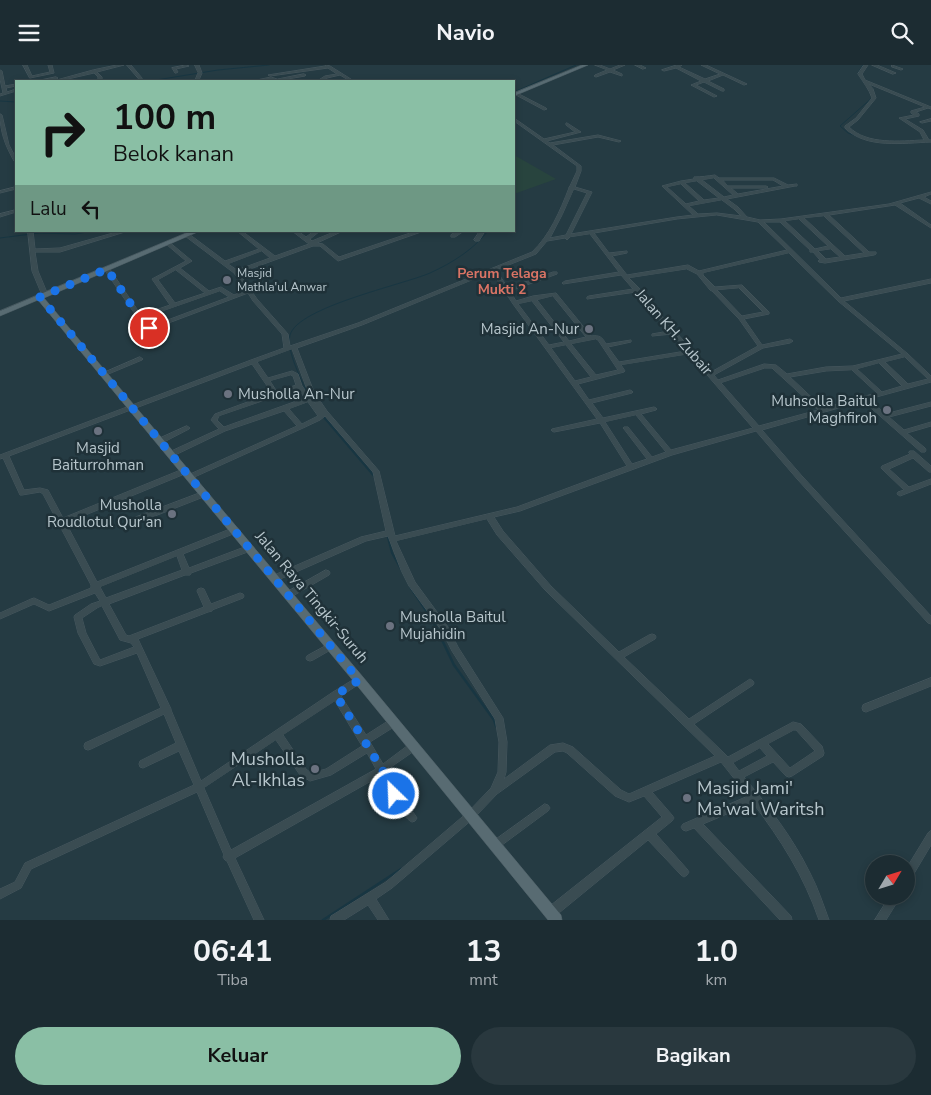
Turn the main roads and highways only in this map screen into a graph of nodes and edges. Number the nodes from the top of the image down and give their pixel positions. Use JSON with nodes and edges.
{"nodes":[{"id":1,"x":586,"y":65,"type":"edge"},
{"id":2,"x":515,"y":95,"type":"edge"},
{"id":3,"x":194,"y":232,"type":"edge"},
{"id":4,"x":42,"y":296,"type":"junction"},
{"id":5,"x":0,"y":314,"type":"edge"},
{"id":6,"x":552,"y":916,"type":"edge"}],
"edges":[{"from":1,"to":2,"type":"main road"},
{"from":3,"to":4,"type":"main road"},
{"from":4,"to":5,"type":"main road"},
{"from":4,"to":6,"type":"main road","name":"Jalan Raya Tingkir-Suruh"}]}
